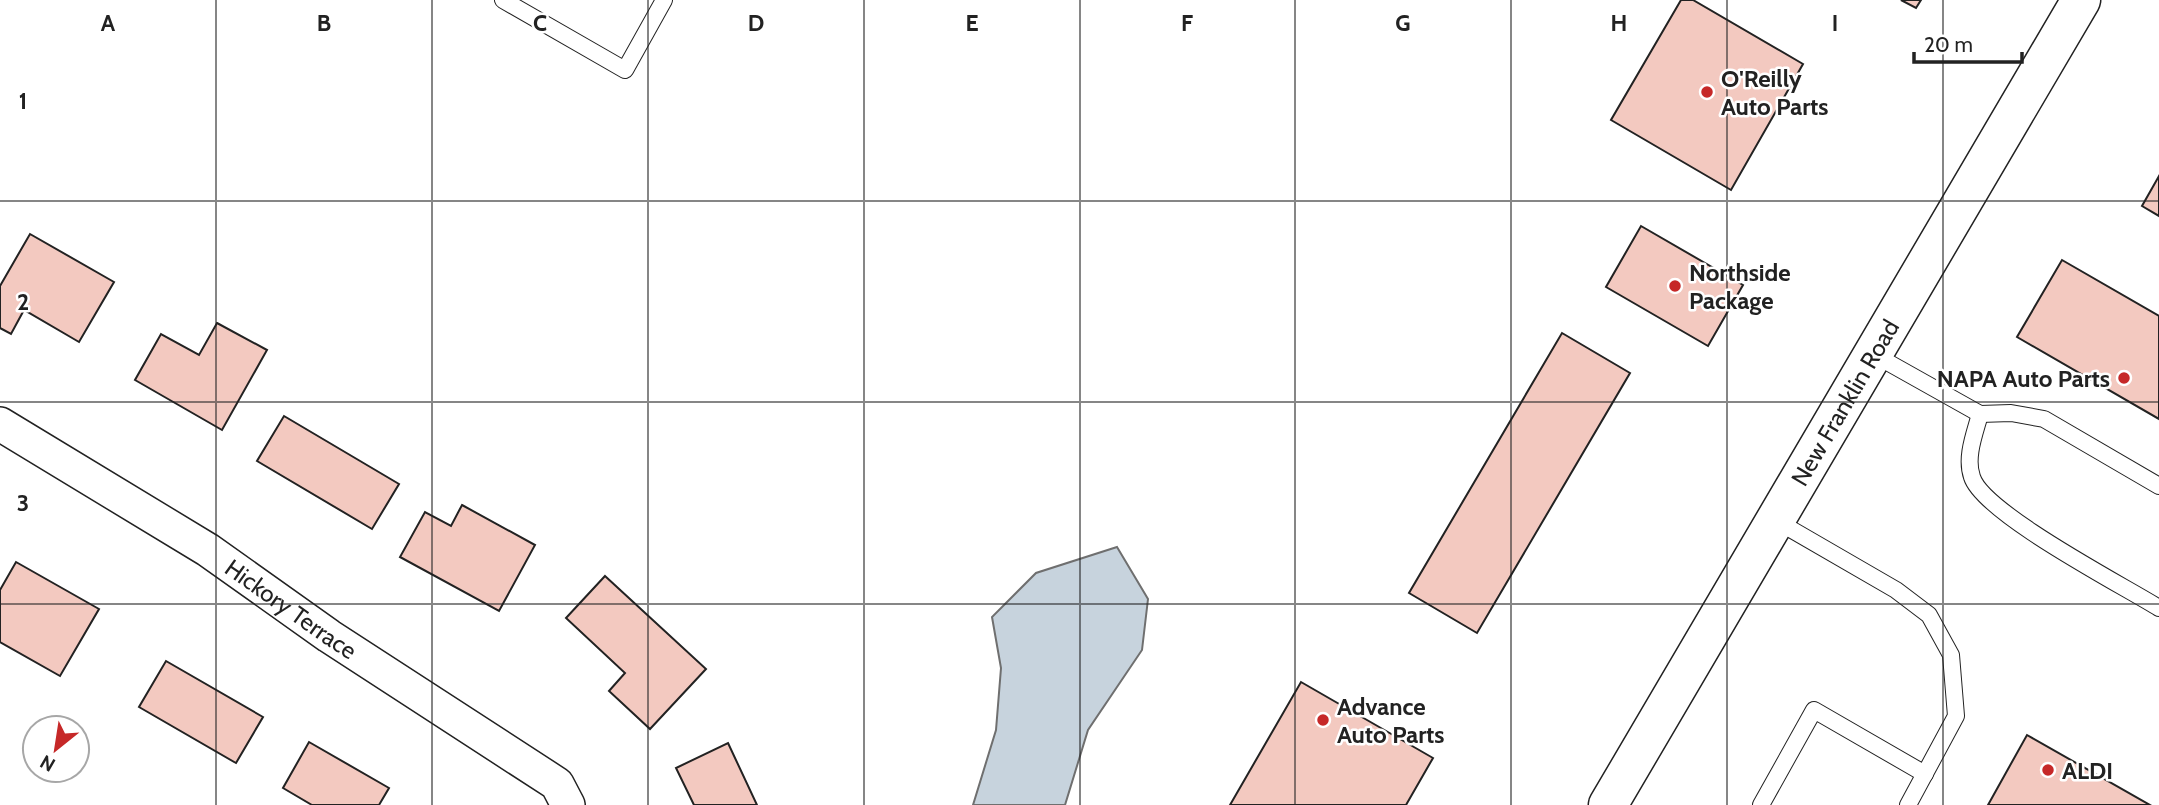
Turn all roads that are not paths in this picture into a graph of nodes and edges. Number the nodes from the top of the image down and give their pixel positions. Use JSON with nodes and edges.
{"nodes":[{"id":1,"x":503,"y":0,"type":"edge"},
{"id":2,"x":664,"y":0,"type":"edge"},
{"id":3,"x":2081,"y":0,"type":"edge"},
{"id":4,"x":1873,"y":354,"type":"junction"},
{"id":5,"x":1980,"y":414,"type":"junction"},
{"id":6,"x":0,"y":425,"type":"edge"},
{"id":7,"x":2159,"y":486,"type":"edge"},
{"id":8,"x":1775,"y":520,"type":"junction"},
{"id":9,"x":2159,"y":608,"type":"edge"},
{"id":10,"x":1925,"y":774,"type":"junction"},
{"id":11,"x":1767,"y":803,"type":"edge"},
{"id":12,"x":568,"y":805,"type":"edge"},
{"id":13,"x":1608,"y":805,"type":"edge"},
{"id":14,"x":1908,"y":805,"type":"edge"}],
"edges":[{"from":1,"to":2,"type":"lane"},
{"from":3,"to":4,"type":"highway","name":"New Franklin Road"},
{"from":4,"to":5,"type":"lane"},
{"from":4,"to":8,"type":"highway","name":"New Franklin Road"},
{"from":5,"to":7,"type":"lane"},
{"from":5,"to":9,"type":"lane"},
{"from":6,"to":12,"type":"street","name":"Hickory Terrace"},
{"from":8,"to":10,"type":"lane"},
{"from":8,"to":13,"type":"highway","name":"New Franklin Road"},
{"from":10,"to":11,"type":"lane"},
{"from":10,"to":14,"type":"lane"}]}
